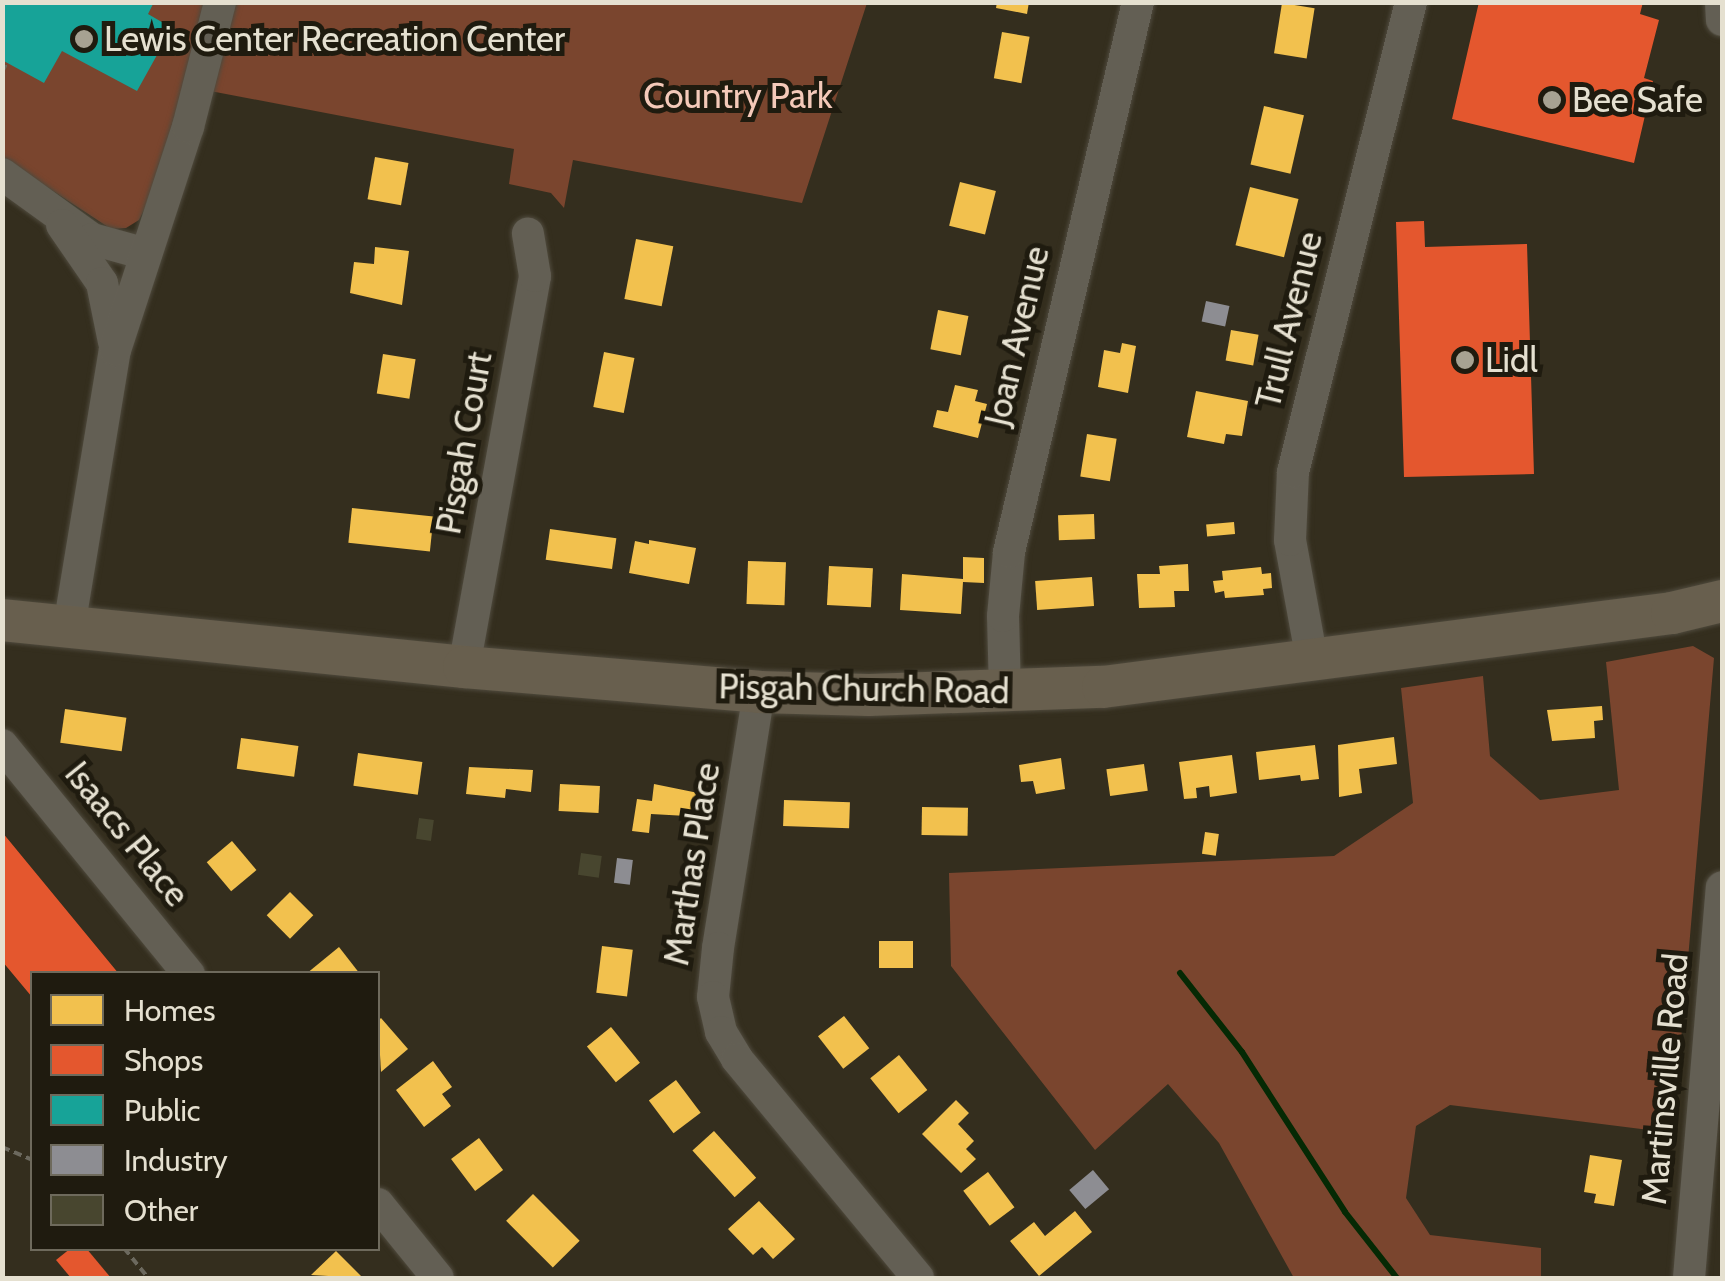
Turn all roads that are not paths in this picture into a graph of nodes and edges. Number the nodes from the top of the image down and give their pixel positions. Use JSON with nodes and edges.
{"nodes":[{"id":1,"x":220,"y":2,"type":"edge"},
{"id":2,"x":1138,"y":2,"type":"edge"},
{"id":3,"x":1410,"y":2,"type":"edge"},
{"id":4,"x":1722,"y":2,"type":"edge"},
{"id":5,"x":1722,"y":20,"type":"edge"},
{"id":6,"x":2,"y":174,"type":"edge"},
{"id":7,"x":54,"y":213,"type":"junction"},
{"id":8,"x":528,"y":234,"type":"dead end"},
{"id":9,"x":146,"y":254,"type":"junction"},
{"id":10,"x":115,"y":350,"type":"junction"},
{"id":11,"x":1722,"y":601,"type":"edge"},
{"id":12,"x":2,"y":620,"type":"edge"},
{"id":13,"x":69,"y":627,"type":"junction"},
{"id":14,"x":1312,"y":660,"type":"junction"},
{"id":15,"x":464,"y":667,"type":"junction"},
{"id":16,"x":759,"y":692,"type":"junction"},
{"id":17,"x":1006,"y":692,"type":"junction"},
{"id":18,"x":6,"y":757,"type":"edge"},
{"id":19,"x":1722,"y":887,"type":"edge"},
{"id":20,"x":186,"y":971,"type":"edge"},
{"id":21,"x":380,"y":1206,"type":"edge"},
{"id":22,"x":438,"y":1278,"type":"edge"},
{"id":23,"x":918,"y":1278,"type":"edge"},
{"id":24,"x":1689,"y":1278,"type":"edge"}],
"edges":[{"from":1,"to":9,"type":"street"},
{"from":2,"to":17,"type":"street","name":"Joan Avenue"},
{"from":3,"to":14,"type":"street","name":"Trull Avenue"},
{"from":4,"to":5,"type":"street"},
{"from":6,"to":7,"type":"street"},
{"from":7,"to":9,"type":"street"},
{"from":7,"to":10,"type":"street"},
{"from":8,"to":15,"type":"street","name":"Pisgah Court"},
{"from":9,"to":10,"type":"street"},
{"from":10,"to":13,"type":"street"},
{"from":11,"to":14,"type":"main road","name":"Pisgah Church Road"},
{"from":12,"to":13,"type":"main road","name":"Pisgah Church Road"},
{"from":13,"to":15,"type":"main road","name":"Pisgah Church Road"},
{"from":14,"to":17,"type":"main road","name":"Pisgah Church Road"},
{"from":15,"to":16,"type":"main road","name":"Pisgah Church Road"},
{"from":16,"to":17,"type":"main road","name":"Pisgah Church Road"},
{"from":16,"to":23,"type":"street","name":"Marthas Place"},
{"from":18,"to":20,"type":"street","name":"Isaacs Place"},
{"from":19,"to":24,"type":"street","name":"Martinsville Road"},
{"from":21,"to":22,"type":"street"}]}
